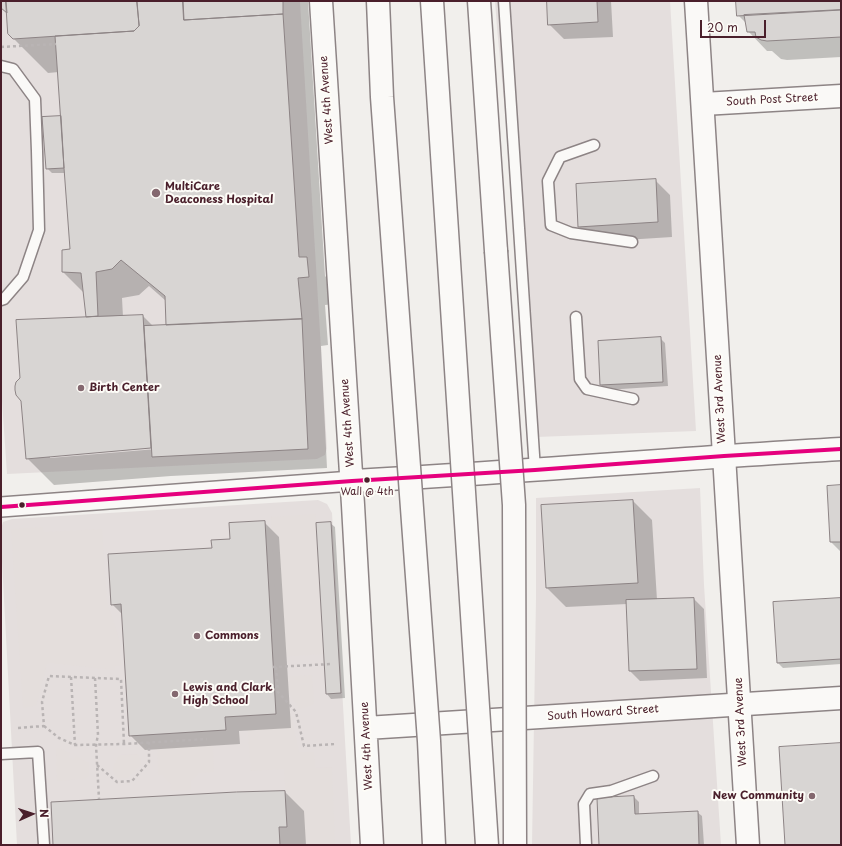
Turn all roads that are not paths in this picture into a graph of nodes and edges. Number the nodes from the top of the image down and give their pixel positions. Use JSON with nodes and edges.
{"nodes":[{"id":1,"x":321,"y":1,"type":"edge"},
{"id":2,"x":378,"y":1,"type":"edge"},
{"id":3,"x":432,"y":1,"type":"edge"},
{"id":4,"x":479,"y":1,"type":"edge"},
{"id":5,"x":504,"y":1,"type":"edge"},
{"id":6,"x":696,"y":1,"type":"edge"},
{"id":7,"x":1,"y":66,"type":"edge"},
{"id":8,"x":841,"y":96,"type":"edge"},
{"id":9,"x":703,"y":104,"type":"junction"},
{"id":10,"x":594,"y":145,"type":"dead end"},
{"id":11,"x":632,"y":242,"type":"dead end"},
{"id":12,"x":1,"y":300,"type":"edge"},
{"id":13,"x":576,"y":317,"type":"dead end"},
{"id":14,"x":633,"y":399,"type":"dead end"},
{"id":15,"x":841,"y":449,"type":"edge"},
{"id":16,"x":724,"y":456,"type":"junction"},
{"id":17,"x":535,"y":470,"type":"junction"},
{"id":18,"x":352,"y":481,"type":"junction"},
{"id":19,"x":1,"y":507,"type":"edge"},
{"id":20,"x":841,"y":698,"type":"edge"},
{"id":21,"x":740,"y":704,"type":"junction"},
{"id":22,"x":366,"y":728,"type":"junction"},
{"id":23,"x":1,"y":754,"type":"edge"},
{"id":24,"x":653,"y":776,"type":"dead end"},
{"id":25,"x":44,"y":845,"type":"edge"},
{"id":26,"x":372,"y":845,"type":"edge"},
{"id":27,"x":434,"y":845,"type":"edge"},
{"id":28,"x":487,"y":845,"type":"edge"},
{"id":29,"x":515,"y":845,"type":"edge"},
{"id":30,"x":586,"y":845,"type":"edge"},
{"id":31,"x":748,"y":845,"type":"edge"}],
"edges":[{"from":1,"to":18,"type":"main road","name":"West 4th Avenue"},
{"from":2,"to":27,"type":"main road","bridge":true},
{"from":3,"to":28,"type":"main road","bridge":true},
{"from":4,"to":29,"type":"main road","bridge":true},
{"from":5,"to":17,"type":"lane"},
{"from":6,"to":9,"type":"main road","name":"West 3rd Avenue"},
{"from":7,"to":12,"type":"lane"},
{"from":8,"to":9,"type":"main road","name":"South Post Street"},
{"from":9,"to":16,"type":"main road","name":"West 3rd Avenue"},
{"from":10,"to":11,"type":"lane"},
{"from":13,"to":14,"type":"lane"},
{"from":15,"to":16,"type":"main road"},
{"from":16,"to":17,"type":"main road"},
{"from":16,"to":21,"type":"main road","name":"West 3rd Avenue"},
{"from":17,"to":18,"type":"main road"},
{"from":18,"to":19,"type":"street"},
{"from":18,"to":22,"type":"main road","name":"West 4th Avenue"},
{"from":20,"to":21,"type":"main road","name":"South Howard Street"},
{"from":21,"to":22,"type":"main road","name":"South Howard Street"},
{"from":21,"to":31,"type":"main road","name":"West 3rd Avenue"},
{"from":22,"to":26,"type":"main road","name":"West 4th Avenue"},
{"from":23,"to":25,"type":"lane"},
{"from":24,"to":30,"type":"lane"}]}
